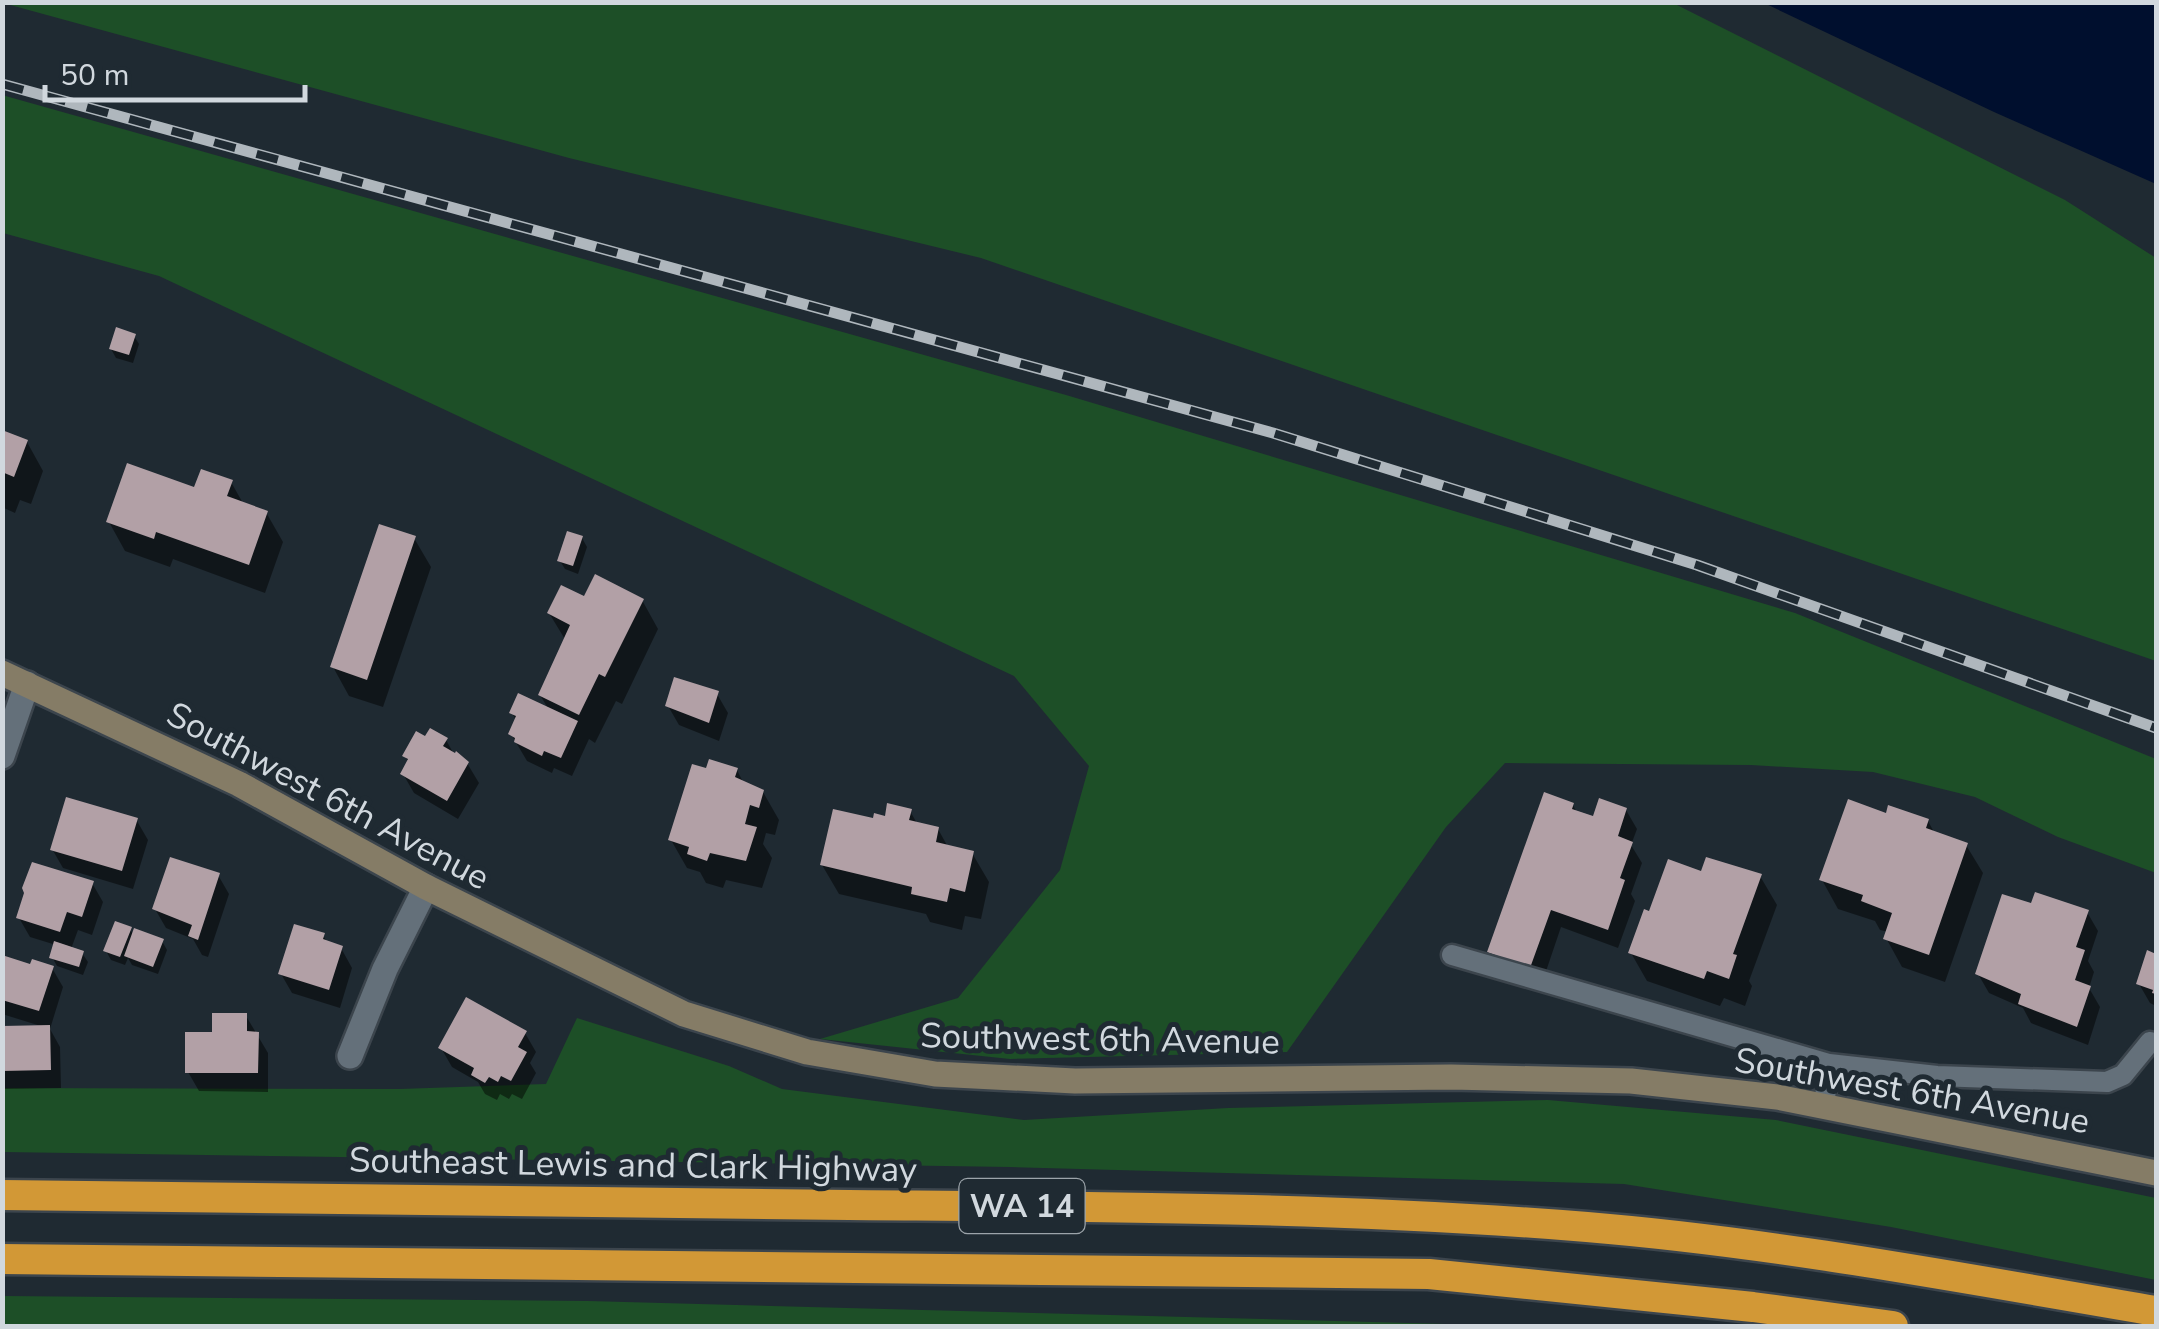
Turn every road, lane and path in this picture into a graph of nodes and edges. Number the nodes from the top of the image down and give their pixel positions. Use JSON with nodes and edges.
{"nodes":[{"id":1,"x":2,"y":673,"type":"edge"},
{"id":2,"x":27,"y":684,"type":"junction"},
{"id":3,"x":2,"y":756,"type":"edge"},
{"id":4,"x":426,"y":887,"type":"junction"},
{"id":5,"x":1452,"y":955,"type":"dead end"},
{"id":6,"x":2150,"y":1042,"type":"dead end"},
{"id":7,"x":350,"y":1056,"type":"dead end"},
{"id":8,"x":1829,"y":1064,"type":"junction"},
{"id":9,"x":1824,"y":1106,"type":"junction"},
{"id":10,"x":2156,"y":1173,"type":"edge"},
{"id":11,"x":2,"y":1195,"type":"edge"},
{"id":12,"x":2,"y":1259,"type":"edge"},
{"id":13,"x":2156,"y":1311,"type":"edge"},
{"id":14,"x":1892,"y":1326,"type":"edge"}],
"edges":[{"from":1,"to":2,"type":"street","name":"Southwest 6th Avenue"},
{"from":2,"to":3,"type":"street"},
{"from":2,"to":4,"type":"street","name":"Southwest 6th Avenue"},
{"from":4,"to":7,"type":"street"},
{"from":4,"to":9,"type":"street","name":"Southwest 6th Avenue"},
{"from":5,"to":8,"type":"lane"},
{"from":6,"to":8,"type":"lane"},
{"from":8,"to":9,"type":"lane"},
{"from":9,"to":10,"type":"street","name":"Southwest 6th Avenue"},
{"from":11,"to":13,"type":"highway","name":"Southeast Lewis and Clark Highway","number":"WA 14"},
{"from":12,"to":14,"type":"highway","number":"WA 14"}]}
